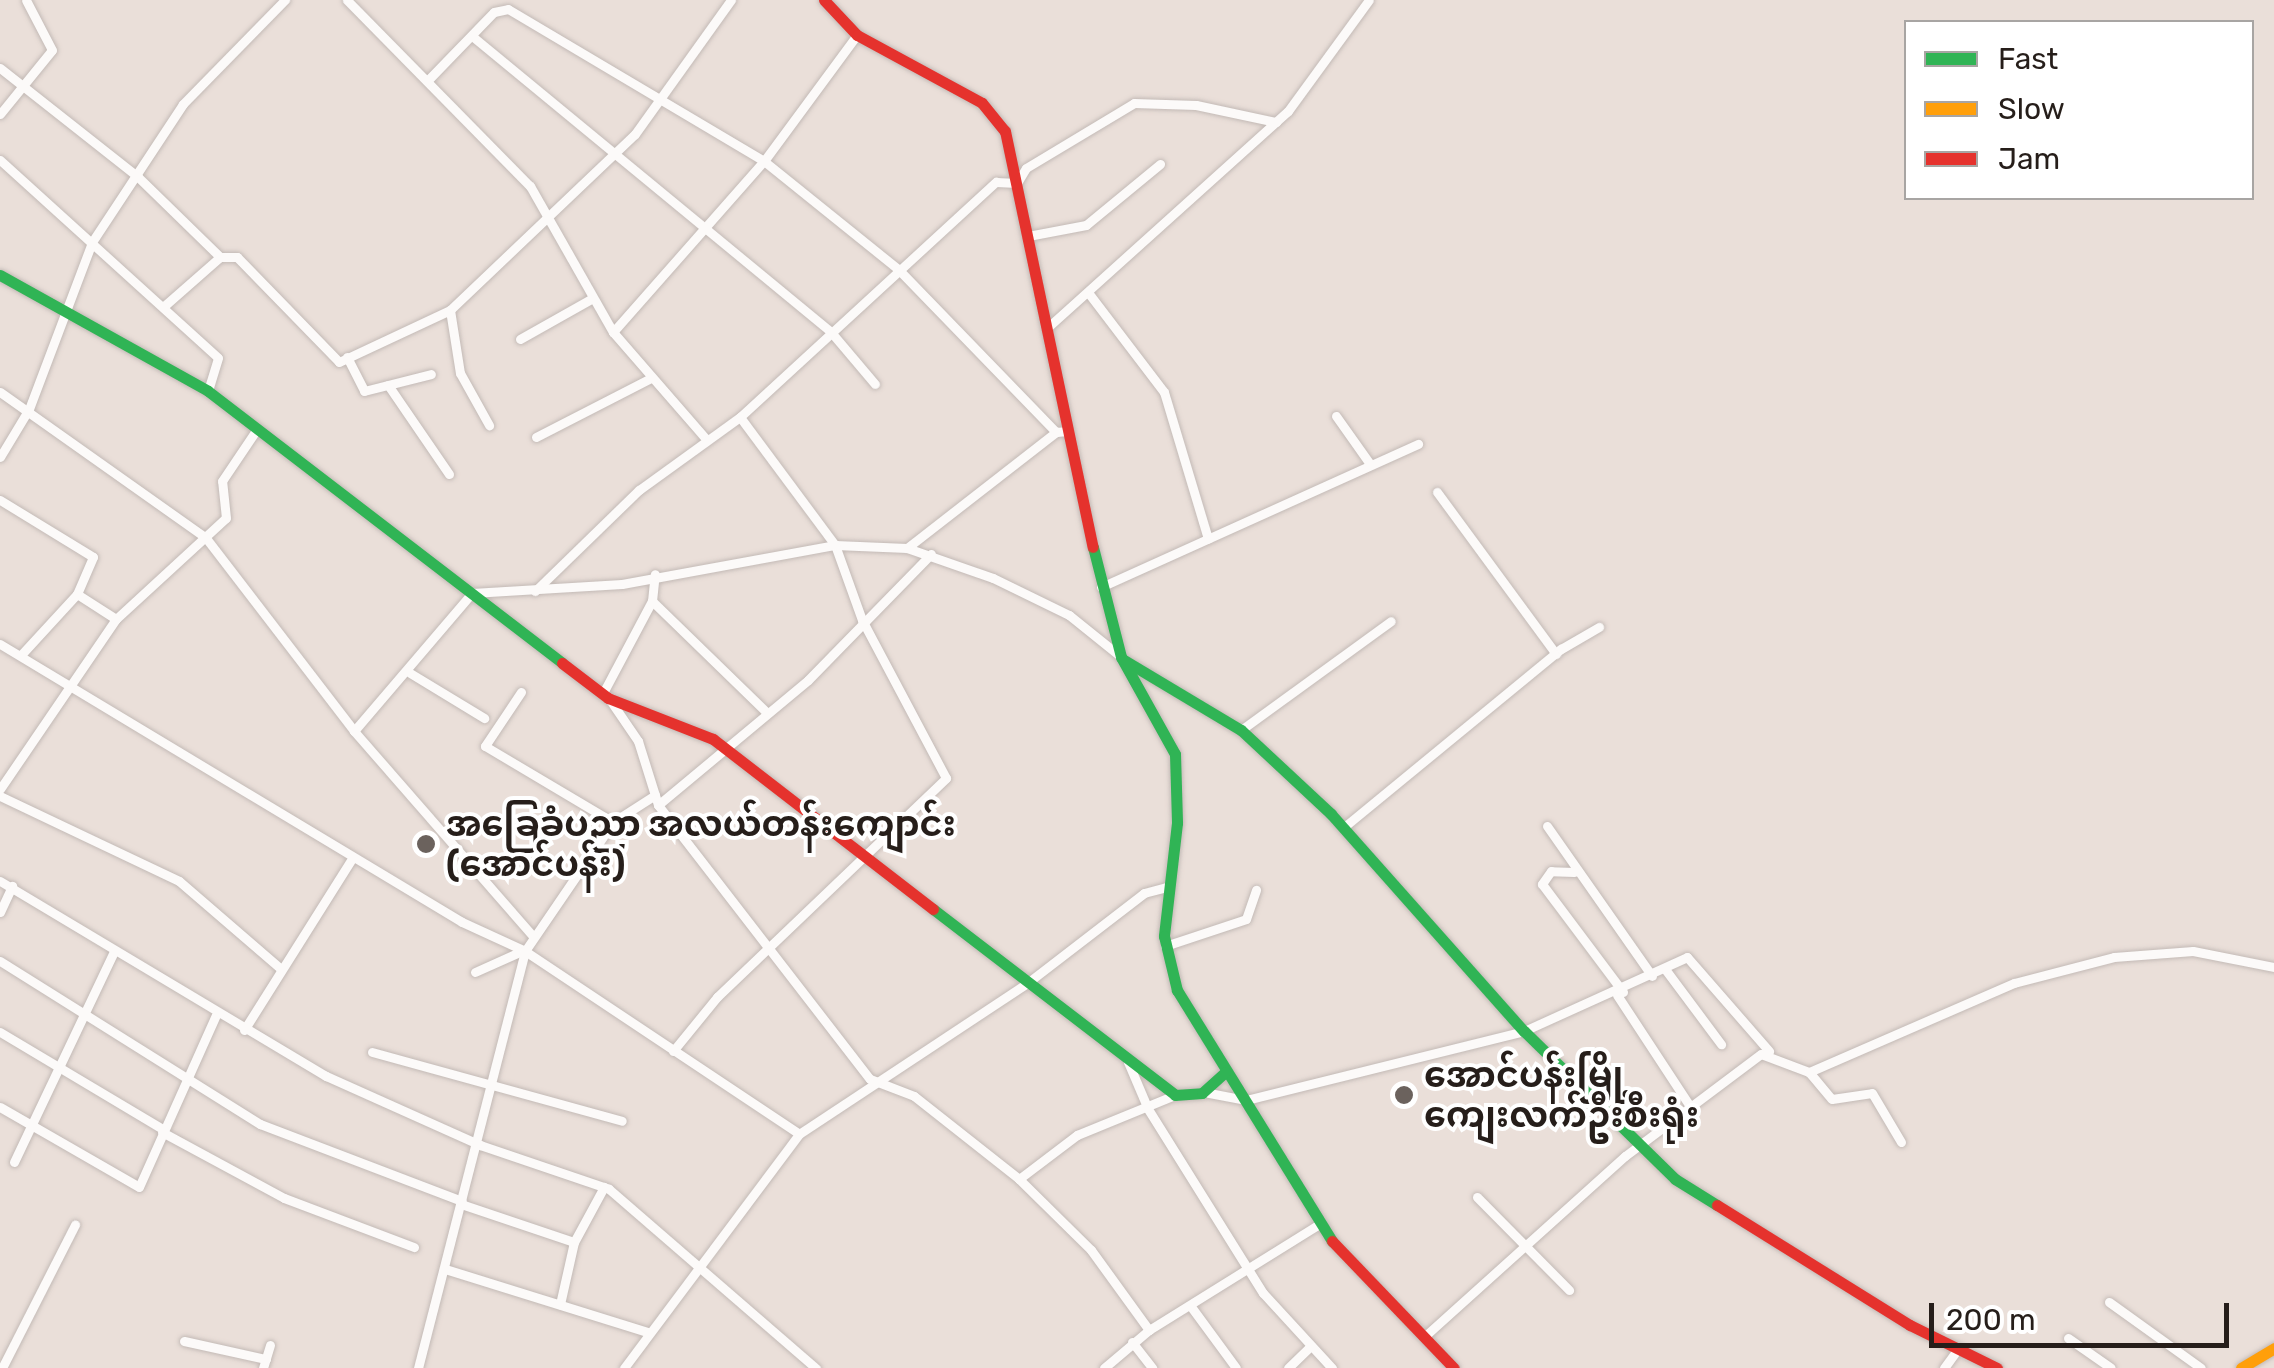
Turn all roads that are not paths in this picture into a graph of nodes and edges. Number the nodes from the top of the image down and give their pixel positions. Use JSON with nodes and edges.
{"nodes":[{"id":1,"x":26,"y":0,"type":"edge"},
{"id":2,"x":285,"y":0,"type":"edge"},
{"id":3,"x":347,"y":0,"type":"edge"},
{"id":4,"x":732,"y":0,"type":"edge"},
{"id":5,"x":824,"y":0,"type":"edge"},
{"id":6,"x":1369,"y":0,"type":"edge"},
{"id":7,"x":857,"y":35,"type":"junction"},
{"id":8,"x":472,"y":36,"type":"junction"},
{"id":9,"x":0,"y":68,"type":"edge"},
{"id":10,"x":429,"y":79,"type":"junction"},
{"id":11,"x":21,"y":87,"type":"junction"},
{"id":12,"x":659,"y":104,"type":"junction"},
{"id":13,"x":0,"y":114,"type":"edge"},
{"id":14,"x":1276,"y":122,"type":"junction"},
{"id":15,"x":614,"y":154,"type":"junction"},
{"id":16,"x":0,"y":160,"type":"edge"},
{"id":17,"x":764,"y":161,"type":"junction"},
{"id":18,"x":1160,"y":164,"type":"dead end"},
{"id":19,"x":138,"y":177,"type":"junction"},
{"id":20,"x":1017,"y":183,"type":"junction"},
{"id":21,"x":548,"y":220,"type":"junction"},
{"id":22,"x":706,"y":224,"type":"junction"},
{"id":23,"x":1028,"y":236,"type":"junction"},
{"id":24,"x":92,"y":242,"type":"junction"},
{"id":25,"x":220,"y":257,"type":"junction"},
{"id":26,"x":899,"y":270,"type":"junction"},
{"id":27,"x":0,"y":275,"type":"edge"},
{"id":28,"x":1090,"y":294,"type":"junction"},
{"id":29,"x":591,"y":300,"type":"junction"},
{"id":30,"x":163,"y":307,"type":"junction"},
{"id":31,"x":66,"y":308,"type":"junction"},
{"id":32,"x":450,"y":310,"type":"junction"},
{"id":33,"x":1047,"y":328,"type":"junction"},
{"id":34,"x":613,"y":332,"type":"junction"},
{"id":35,"x":831,"y":332,"type":"junction"},
{"id":36,"x":520,"y":339,"type":"dead end"},
{"id":37,"x":347,"y":357,"type":"junction"},
{"id":38,"x":431,"y":374,"type":"dead end"},
{"id":39,"x":649,"y":378,"type":"junction"},
{"id":40,"x":874,"y":384,"type":"dead end"},
{"id":41,"x":388,"y":385,"type":"junction"},
{"id":42,"x":208,"y":391,"type":"junction"},
{"id":43,"x":0,"y":392,"type":"edge"},
{"id":44,"x":29,"y":409,"type":"junction"},
{"id":45,"x":1336,"y":416,"type":"dead end"},
{"id":46,"x":740,"y":418,"type":"junction"},
{"id":47,"x":489,"y":425,"type":"dead end"},
{"id":48,"x":257,"y":429,"type":"junction"},
{"id":49,"x":1062,"y":431,"type":"junction"},
{"id":50,"x":536,"y":437,"type":"dead end"},
{"id":51,"x":706,"y":440,"type":"junction"},
{"id":52,"x":1418,"y":444,"type":"dead end"},
{"id":53,"x":0,"y":457,"type":"edge"},
{"id":54,"x":1370,"y":464,"type":"junction"},
{"id":55,"x":449,"y":474,"type":"dead end"},
{"id":56,"x":1437,"y":492,"type":"dead end"},
{"id":57,"x":0,"y":500,"type":"edge"},
{"id":58,"x":206,"y":538,"type":"junction"},
{"id":59,"x":1208,"y":538,"type":"junction"},
{"id":60,"x":835,"y":544,"type":"junction"},
{"id":61,"x":907,"y":548,"type":"junction"},
{"id":62,"x":932,"y":554,"type":"junction"},
{"id":63,"x":655,"y":574,"type":"junction"},
{"id":64,"x":1101,"y":587,"type":"junction"},
{"id":65,"x":534,"y":592,"type":"junction"},
{"id":66,"x":472,"y":593,"type":"junction"},
{"id":67,"x":77,"y":594,"type":"junction"},
{"id":68,"x":652,"y":600,"type":"junction"},
{"id":69,"x":116,"y":619,"type":"junction"},
{"id":70,"x":862,"y":620,"type":"junction"},
{"id":71,"x":1391,"y":622,"type":"dead end"},
{"id":72,"x":1600,"y":627,"type":"dead end"},
{"id":73,"x":0,"y":644,"type":"edge"},
{"id":74,"x":1556,"y":654,"type":"junction"},
{"id":75,"x":21,"y":655,"type":"junction"},
{"id":76,"x":1121,"y":657,"type":"junction"},
{"id":77,"x":410,"y":673,"type":"junction"},
{"id":78,"x":68,"y":685,"type":"junction"},
{"id":79,"x":520,"y":692,"type":"dead end"},
{"id":80,"x":606,"y":696,"type":"junction"},
{"id":81,"x":766,"y":712,"type":"junction"},
{"id":82,"x":484,"y":718,"type":"dead end"},
{"id":83,"x":1241,"y":730,"type":"junction"},
{"id":84,"x":354,"y":731,"type":"junction"},
{"id":85,"x":722,"y":747,"type":"junction"},
{"id":86,"x":0,"y":792,"type":"edge"},
{"id":87,"x":657,"y":800,"type":"junction"},
{"id":88,"x":613,"y":822,"type":"junction"},
{"id":89,"x":1547,"y":826,"type":"dead end"},
{"id":90,"x":1344,"y":828,"type":"junction"},
{"id":91,"x":353,"y":857,"type":"junction"},
{"id":92,"x":863,"y":858,"type":"junction"},
{"id":93,"x":1574,"y":872,"type":"junction"},
{"id":94,"x":0,"y":881,"type":"edge"},
{"id":95,"x":12,"y":886,"type":"junction"},
{"id":96,"x":1166,"y":887,"type":"junction"},
{"id":97,"x":1256,"y":890,"type":"dead end"},
{"id":98,"x":0,"y":912,"type":"edge"},
{"id":99,"x":532,"y":935,"type":"junction"},
{"id":100,"x":768,"y":946,"type":"junction"},
{"id":101,"x":1165,"y":946,"type":"junction"},
{"id":102,"x":114,"y":951,"type":"junction"},
{"id":103,"x":525,"y":951,"type":"junction"},
{"id":104,"x":0,"y":961,"type":"edge"},
{"id":105,"x":2274,"y":967,"type":"edge"},
{"id":106,"x":281,"y":969,"type":"junction"},
{"id":107,"x":1665,"y":969,"type":"junction"},
{"id":108,"x":476,"y":972,"type":"dead end"},
{"id":109,"x":1652,"y":976,"type":"junction"},
{"id":110,"x":1026,"y":984,"type":"junction"},
{"id":111,"x":1620,"y":993,"type":"junction"},
{"id":112,"x":84,"y":1012,"type":"junction"},
{"id":113,"x":216,"y":1015,"type":"junction"},
{"id":114,"x":244,"y":1030,"type":"junction"},
{"id":115,"x":0,"y":1032,"type":"edge"},
{"id":116,"x":1524,"y":1032,"type":"junction"},
{"id":117,"x":1722,"y":1044,"type":"dead end"},
{"id":118,"x":674,"y":1051,"type":"junction"},
{"id":119,"x":372,"y":1052,"type":"dead end"},
{"id":120,"x":1769,"y":1052,"type":"junction"},
{"id":121,"x":1128,"y":1062,"type":"junction"},
{"id":122,"x":57,"y":1069,"type":"junction"},
{"id":123,"x":1225,"y":1072,"type":"junction"},
{"id":124,"x":1809,"y":1072,"type":"junction"},
{"id":125,"x":188,"y":1074,"type":"junction"},
{"id":126,"x":879,"y":1078,"type":"junction"},
{"id":127,"x":496,"y":1084,"type":"junction"},
{"id":128,"x":1204,"y":1092,"type":"junction"},
{"id":129,"x":1175,"y":1094,"type":"junction"},
{"id":130,"x":1246,"y":1100,"type":"junction"},
{"id":131,"x":0,"y":1106,"type":"edge"},
{"id":132,"x":1690,"y":1106,"type":"junction"},
{"id":133,"x":1148,"y":1109,"type":"junction"},
{"id":134,"x":622,"y":1121,"type":"dead end"},
{"id":135,"x":32,"y":1124,"type":"junction"},
{"id":136,"x":162,"y":1130,"type":"junction"},
{"id":137,"x":800,"y":1134,"type":"junction"},
{"id":138,"x":1901,"y":1142,"type":"dead end"},
{"id":139,"x":480,"y":1145,"type":"junction"},
{"id":140,"x":1637,"y":1146,"type":"junction"},
{"id":141,"x":14,"y":1162,"type":"dead end"},
{"id":142,"x":1020,"y":1179,"type":"junction"},
{"id":143,"x":604,"y":1187,"type":"junction"},
{"id":144,"x":1477,"y":1197,"type":"dead end"},
{"id":145,"x":461,"y":1202,"type":"junction"},
{"id":146,"x":1321,"y":1223,"type":"junction"},
{"id":147,"x":74,"y":1225,"type":"dead end"},
{"id":148,"x":1523,"y":1242,"type":"junction"},
{"id":149,"x":573,"y":1244,"type":"junction"},
{"id":150,"x":414,"y":1246,"type":"dead end"},
{"id":151,"x":696,"y":1264,"type":"junction"},
{"id":152,"x":445,"y":1269,"type":"junction"},
{"id":153,"x":1253,"y":1271,"type":"junction"},
{"id":154,"x":1569,"y":1290,"type":"dead end"},
{"id":155,"x":2109,"y":1302,"type":"dead end"},
{"id":156,"x":560,"y":1304,"type":"junction"},
{"id":157,"x":1192,"y":1308,"type":"junction"},
{"id":158,"x":1148,"y":1330,"type":"junction"},
{"id":159,"x":648,"y":1332,"type":"junction"},
{"id":160,"x":1424,"y":1336,"type":"junction"},
{"id":161,"x":2068,"y":1338,"type":"dead end"},
{"id":162,"x":184,"y":1342,"type":"dead end"},
{"id":163,"x":1132,"y":1342,"type":"junction"},
{"id":164,"x":270,"y":1345,"type":"dead end"},
{"id":165,"x":1309,"y":1348,"type":"junction"},
{"id":166,"x":2274,"y":1348,"type":"edge"},
{"id":167,"x":1958,"y":1349,"type":"junction"},
{"id":168,"x":265,"y":1364,"type":"edge"},
{"id":169,"x":420,"y":1367,"type":"edge"},
{"id":170,"x":2,"y":1368,"type":"edge"},
{"id":171,"x":624,"y":1368,"type":"edge"},
{"id":172,"x":816,"y":1368,"type":"edge"},
{"id":173,"x":1104,"y":1368,"type":"edge"},
{"id":174,"x":1152,"y":1368,"type":"edge"},
{"id":175,"x":1236,"y":1368,"type":"edge"},
{"id":176,"x":1288,"y":1368,"type":"edge"},
{"id":177,"x":1332,"y":1368,"type":"edge"},
{"id":178,"x":1454,"y":1368,"type":"edge"},
{"id":179,"x":1944,"y":1368,"type":"edge"},
{"id":180,"x":1997,"y":1368,"type":"edge"},
{"id":181,"x":2111,"y":1368,"type":"edge"},
{"id":182,"x":2201,"y":1368,"type":"edge"},
{"id":183,"x":2241,"y":1368,"type":"edge"}],
"edges":[{"from":1,"to":11,"type":"street"},
{"from":2,"to":19,"type":"street"},
{"from":3,"to":10,"type":"street"},
{"from":4,"to":12,"type":"street"},
{"from":5,"to":7,"type":"street"},
{"from":6,"to":14,"type":"street"},
{"from":7,"to":17,"type":"street"},
{"from":7,"to":20,"type":"street"},
{"from":8,"to":10,"type":"street"},
{"from":8,"to":12,"type":"street"},
{"from":8,"to":15,"type":"street"},
{"from":9,"to":11,"type":"street"},
{"from":10,"to":21,"type":"street"},
{"from":11,"to":13,"type":"street"},
{"from":11,"to":19,"type":"street"},
{"from":12,"to":15,"type":"street"},
{"from":12,"to":17,"type":"street"},
{"from":14,"to":20,"type":"street"},
{"from":14,"to":28,"type":"street"},
{"from":15,"to":21,"type":"street"},
{"from":15,"to":22,"type":"street"},
{"from":16,"to":24,"type":"street"},
{"from":17,"to":22,"type":"street"},
{"from":17,"to":26,"type":"street"},
{"from":18,"to":23,"type":"street"},
{"from":19,"to":24,"type":"street"},
{"from":19,"to":25,"type":"street"},
{"from":20,"to":23,"type":"street"},
{"from":20,"to":26,"type":"street"},
{"from":21,"to":29,"type":"street"},
{"from":21,"to":32,"type":"street"},
{"from":22,"to":34,"type":"street"},
{"from":22,"to":35,"type":"street"},
{"from":23,"to":33,"type":"street"},
{"from":24,"to":30,"type":"street"},
{"from":24,"to":31,"type":"street"},
{"from":25,"to":30,"type":"street"},
{"from":25,"to":37,"type":"street"},
{"from":26,"to":35,"type":"street"},
{"from":26,"to":49,"type":"street"},
{"from":27,"to":31,"type":"street"},
{"from":28,"to":33,"type":"street"},
{"from":28,"to":59,"type":"street"},
{"from":29,"to":34,"type":"street"},
{"from":29,"to":36,"type":"street"},
{"from":30,"to":42,"type":"street"},
{"from":31,"to":42,"type":"street"},
{"from":31,"to":44,"type":"street"},
{"from":32,"to":37,"type":"street"},
{"from":32,"to":47,"type":"street"},
{"from":33,"to":49,"type":"street"},
{"from":34,"to":39,"type":"street"},
{"from":35,"to":40,"type":"street"},
{"from":35,"to":46,"type":"street"},
{"from":37,"to":41,"type":"street"},
{"from":38,"to":41,"type":"street"},
{"from":39,"to":50,"type":"street"},
{"from":39,"to":51,"type":"street"},
{"from":41,"to":55,"type":"street"},
{"from":42,"to":48,"type":"street"},
{"from":43,"to":44,"type":"street"},
{"from":44,"to":53,"type":"street"},
{"from":44,"to":58,"type":"street"},
{"from":45,"to":54,"type":"street"},
{"from":46,"to":51,"type":"street"},
{"from":46,"to":60,"type":"street"},
{"from":48,"to":58,"type":"street"},
{"from":48,"to":66,"type":"street"},
{"from":49,"to":61,"type":"street"},
{"from":49,"to":64,"type":"street"},
{"from":51,"to":65,"type":"street"},
{"from":52,"to":54,"type":"street"},
{"from":54,"to":59,"type":"street"},
{"from":56,"to":74,"type":"street"},
{"from":57,"to":67,"type":"street"},
{"from":58,"to":69,"type":"street"},
{"from":58,"to":84,"type":"street"},
{"from":59,"to":64,"type":"street"},
{"from":60,"to":61,"type":"street"},
{"from":60,"to":63,"type":"street"},
{"from":60,"to":70,"type":"street"},
{"from":61,"to":62,"type":"street"},
{"from":62,"to":70,"type":"street"},
{"from":62,"to":76,"type":"street"},
{"from":63,"to":65,"type":"street"},
{"from":63,"to":68,"type":"street"},
{"from":64,"to":76,"type":"street"},
{"from":65,"to":66,"type":"street"},
{"from":66,"to":77,"type":"street"},
{"from":66,"to":80,"type":"street"},
{"from":67,"to":69,"type":"street"},
{"from":67,"to":75,"type":"street"},
{"from":68,"to":80,"type":"street"},
{"from":68,"to":81,"type":"street"},
{"from":69,"to":78,"type":"street"},
{"from":70,"to":81,"type":"street"},
{"from":70,"to":92,"type":"street"},
{"from":71,"to":83,"type":"street"},
{"from":72,"to":74,"type":"street"},
{"from":73,"to":75,"type":"street"},
{"from":74,"to":90,"type":"street"},
{"from":75,"to":78,"type":"street"},
{"from":76,"to":83,"type":"street"},
{"from":76,"to":96,"type":"street"},
{"from":77,"to":82,"type":"street"},
{"from":77,"to":84,"type":"street"},
{"from":78,"to":86,"type":"street"},
{"from":78,"to":91,"type":"street"},
{"from":79,"to":88,"type":"street"},
{"from":80,"to":85,"type":"street"},
{"from":80,"to":87,"type":"street"},
{"from":81,"to":85,"type":"street"},
{"from":83,"to":90,"type":"street"},
{"from":84,"to":99,"type":"street"},
{"from":85,"to":87,"type":"street"},
{"from":85,"to":92,"type":"street"},
{"from":86,"to":106,"type":"street"},
{"from":87,"to":88,"type":"street"},
{"from":87,"to":100,"type":"street"},
{"from":88,"to":99,"type":"street"},
{"from":89,"to":93,"type":"street"},
{"from":90,"to":116,"type":"street"},
{"from":91,"to":103,"type":"street"},
{"from":91,"to":106,"type":"street"},
{"from":92,"to":100,"type":"street"},
{"from":92,"to":110,"type":"street"},
{"from":93,"to":109,"type":"street"},
{"from":93,"to":111,"type":"street"},
{"from":94,"to":95,"type":"street"},
{"from":95,"to":98,"type":"street"},
{"from":95,"to":102,"type":"street"},
{"from":96,"to":101,"type":"street"},
{"from":96,"to":110,"type":"street"},
{"from":97,"to":101,"type":"street"},
{"from":99,"to":103,"type":"street"},
{"from":100,"to":118,"type":"street"},
{"from":100,"to":126,"type":"street"},
{"from":101,"to":123,"type":"street"},
{"from":102,"to":112,"type":"street"},
{"from":102,"to":113,"type":"street"},
{"from":103,"to":108,"type":"street"},
{"from":103,"to":118,"type":"street"},
{"from":103,"to":127,"type":"street"},
{"from":104,"to":112,"type":"street"},
{"from":105,"to":124,"type":"street"},
{"from":106,"to":114,"type":"street"},
{"from":107,"to":109,"type":"street"},
{"from":107,"to":117,"type":"street"},
{"from":107,"to":120,"type":"street"},
{"from":109,"to":111,"type":"street"},
{"from":110,"to":121,"type":"street"},
{"from":110,"to":126,"type":"street"},
{"from":111,"to":116,"type":"street"},
{"from":111,"to":132,"type":"street"},
{"from":112,"to":122,"type":"street"},
{"from":112,"to":125,"type":"street"},
{"from":113,"to":114,"type":"street"},
{"from":113,"to":125,"type":"street"},
{"from":114,"to":139,"type":"street"},
{"from":115,"to":122,"type":"street"},
{"from":116,"to":130,"type":"street"},
{"from":116,"to":140,"type":"street"},
{"from":118,"to":137,"type":"street"},
{"from":119,"to":127,"type":"street"},
{"from":120,"to":124,"type":"street"},
{"from":120,"to":132,"type":"street"},
{"from":121,"to":129,"type":"street"},
{"from":121,"to":133,"type":"street"},
{"from":122,"to":135,"type":"street"},
{"from":122,"to":136,"type":"street"},
{"from":123,"to":128,"type":"street"},
{"from":123,"to":130,"type":"street"},
{"from":124,"to":138,"type":"street"},
{"from":125,"to":136,"type":"street"},
{"from":125,"to":145,"type":"street"},
{"from":126,"to":137,"type":"street"},
{"from":126,"to":142,"type":"street"},
{"from":127,"to":134,"type":"street"},
{"from":127,"to":139,"type":"street"},
{"from":128,"to":129,"type":"street"},
{"from":128,"to":130,"type":"street"},
{"from":129,"to":133,"type":"street"},
{"from":130,"to":146,"type":"street"},
{"from":131,"to":135,"type":"street"},
{"from":132,"to":140,"type":"street"},
{"from":133,"to":142,"type":"street"},
{"from":133,"to":153,"type":"street"},
{"from":135,"to":136,"type":"street"},
{"from":135,"to":141,"type":"street"},
{"from":136,"to":150,"type":"street"},
{"from":137,"to":151,"type":"street"},
{"from":139,"to":143,"type":"street"},
{"from":139,"to":145,"type":"street"},
{"from":140,"to":148,"type":"street"},
{"from":140,"to":167,"type":"street"},
{"from":142,"to":158,"type":"street"},
{"from":143,"to":149,"type":"street"},
{"from":143,"to":151,"type":"street"},
{"from":144,"to":148,"type":"street"},
{"from":145,"to":149,"type":"street"},
{"from":145,"to":152,"type":"street"},
{"from":146,"to":153,"type":"street"},
{"from":146,"to":160,"type":"street"},
{"from":147,"to":170,"type":"street"},
{"from":148,"to":154,"type":"street"},
{"from":148,"to":160,"type":"street"},
{"from":149,"to":156,"type":"street"},
{"from":151,"to":159,"type":"street"},
{"from":151,"to":172,"type":"street"},
{"from":152,"to":156,"type":"street"},
{"from":152,"to":169,"type":"street"},
{"from":153,"to":157,"type":"street"},
{"from":153,"to":165,"type":"street"},
{"from":155,"to":182,"type":"street"},
{"from":156,"to":159,"type":"street"},
{"from":157,"to":158,"type":"street"},
{"from":157,"to":175,"type":"street"},
{"from":158,"to":163,"type":"street"},
{"from":159,"to":171,"type":"street"},
{"from":160,"to":178,"type":"street"},
{"from":161,"to":181,"type":"street"},
{"from":162,"to":168,"type":"street"},
{"from":163,"to":173,"type":"street"},
{"from":163,"to":174,"type":"street"},
{"from":164,"to":168,"type":"street"},
{"from":165,"to":176,"type":"street"},
{"from":165,"to":177,"type":"street"},
{"from":166,"to":183,"type":"street"},
{"from":167,"to":179,"type":"street"},
{"from":167,"to":180,"type":"street"}]}
